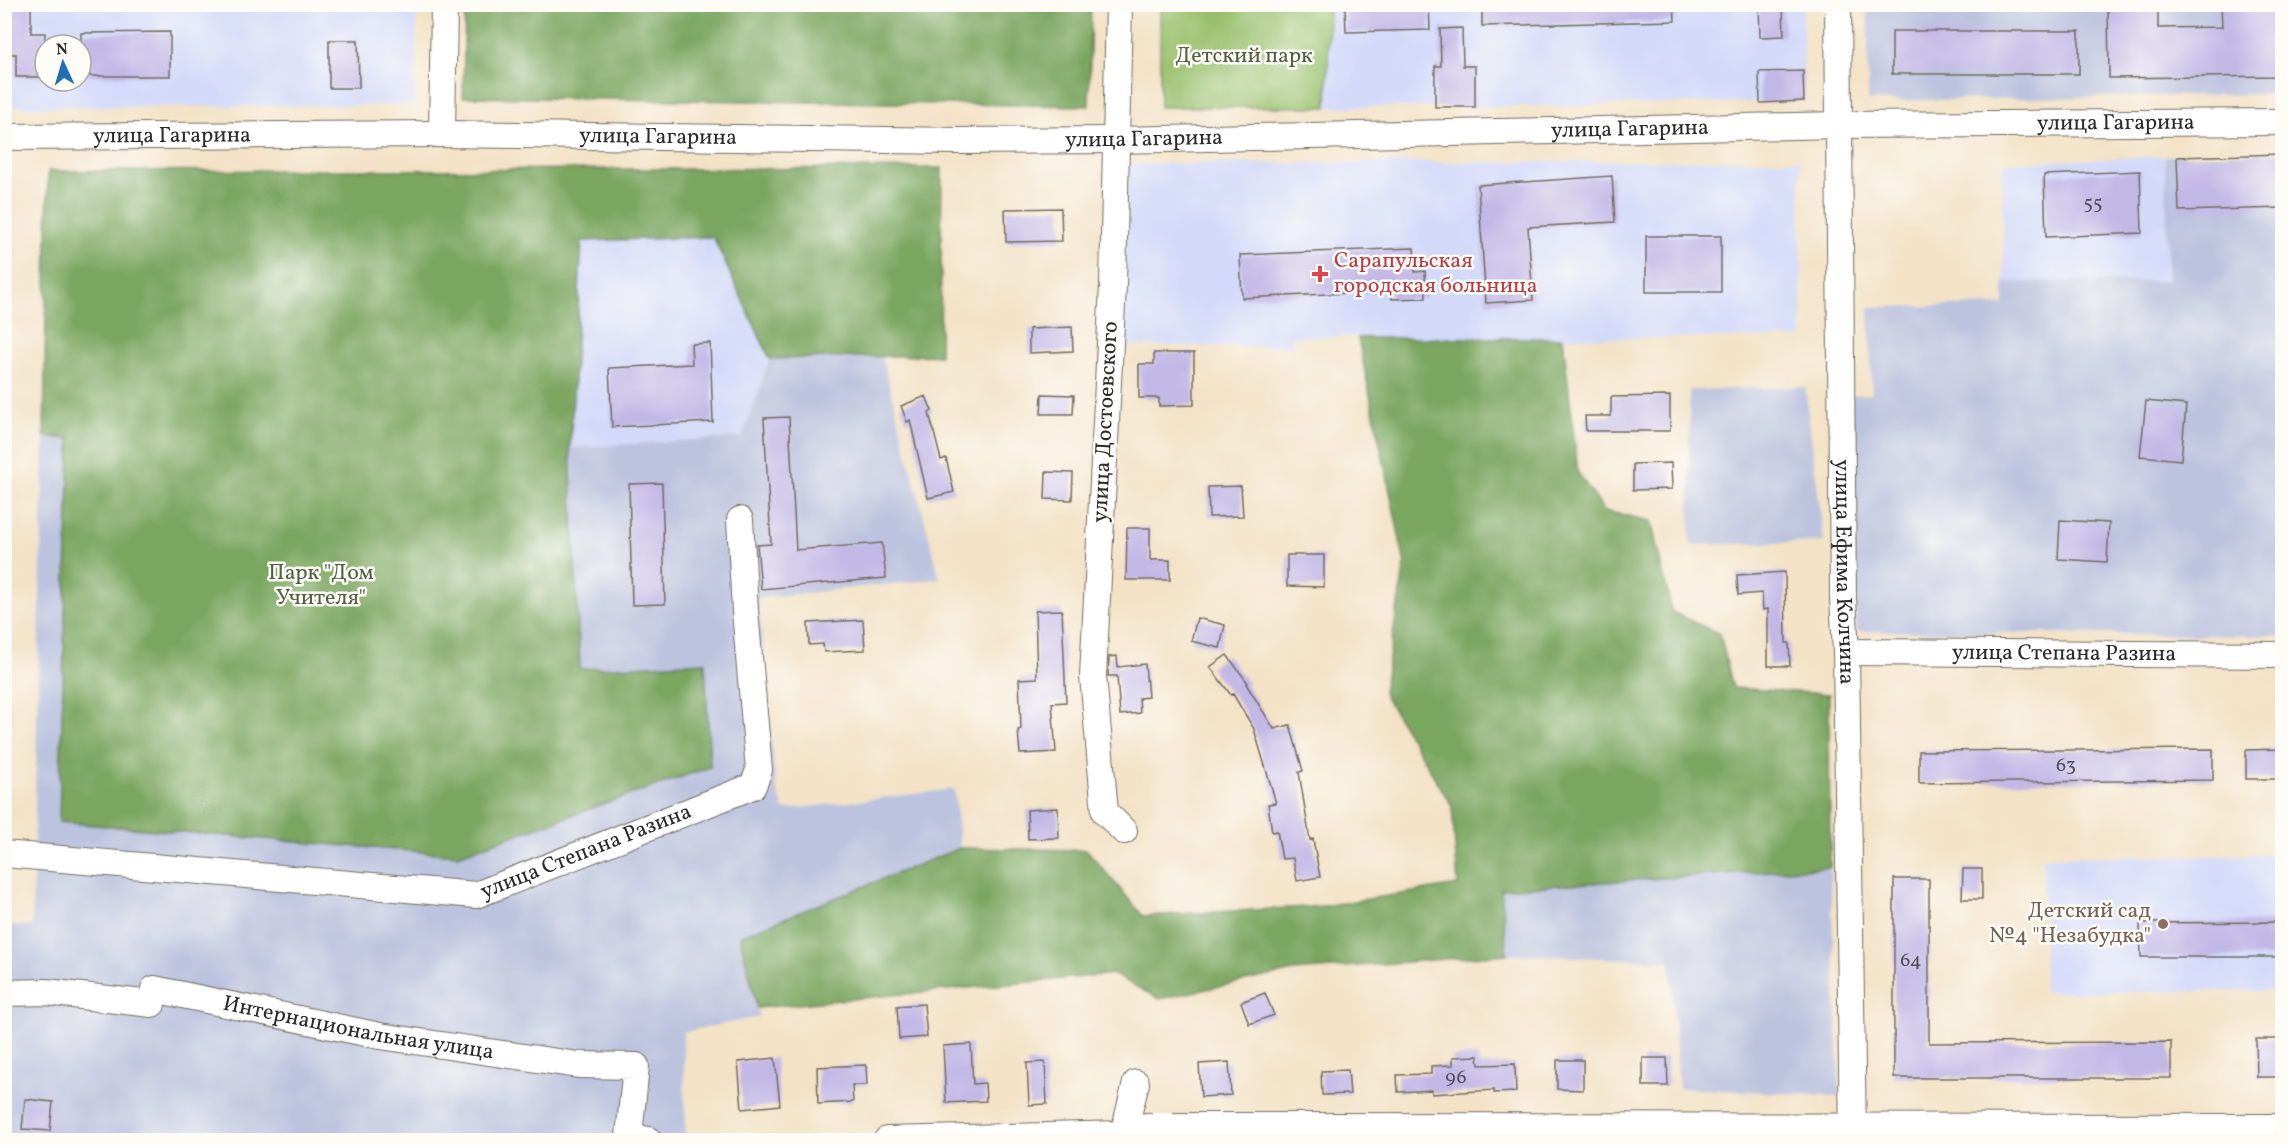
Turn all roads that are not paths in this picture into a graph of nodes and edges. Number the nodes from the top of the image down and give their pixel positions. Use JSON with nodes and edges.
{"nodes":[{"id":1,"x":444,"y":4,"type":"edge"},
{"id":2,"x":1119,"y":4,"type":"edge"},
{"id":3,"x":1838,"y":4,"type":"edge"},
{"id":4,"x":2283,"y":122,"type":"edge"},
{"id":5,"x":1839,"y":125,"type":"junction"},
{"id":6,"x":442,"y":135,"type":"junction"},
{"id":7,"x":4,"y":137,"type":"edge"},
{"id":8,"x":1116,"y":140,"type":"junction"},
{"id":9,"x":740,"y":520,"type":"dead end"},
{"id":10,"x":1846,"y":652,"type":"junction"},
{"id":11,"x":2283,"y":655,"type":"edge"},
{"id":12,"x":1124,"y":831,"type":"dead end"},
{"id":13,"x":4,"y":854,"type":"edge"},
{"id":14,"x":4,"y":993,"type":"edge"},
{"id":15,"x":1136,"y":1083,"type":"dead end"},
{"id":16,"x":2283,"y":1127,"type":"edge"},
{"id":17,"x":1853,"y":1134,"type":"edge"},
{"id":18,"x":1122,"y":1137,"type":"edge"},
{"id":19,"x":648,"y":1140,"type":"edge"},
{"id":20,"x":887,"y":1140,"type":"edge"}],
"edges":[{"from":1,"to":6,"type":"street"},
{"from":2,"to":8,"type":"street","name":"улица Достоевского"},
{"from":3,"to":5,"type":"street","name":"улица Ефима Колчина"},
{"from":4,"to":5,"type":"street","name":"улица Гагарина"},
{"from":5,"to":8,"type":"street","name":"улица Гагарина"},
{"from":5,"to":10,"type":"street","name":"улица Ефима Колчина"},
{"from":6,"to":7,"type":"street","name":"улица Гагарина"},
{"from":6,"to":8,"type":"street","name":"улица Гагарина"},
{"from":8,"to":12,"type":"street","name":"улица Достоевского"},
{"from":9,"to":13,"type":"street","name":"улица Степана Разина"},
{"from":10,"to":11,"type":"street","name":"улица Степана Разина"},
{"from":10,"to":17,"type":"street","name":"улица Ефима Колчина"},
{"from":14,"to":19,"type":"street","name":"Интернациональная улица"},
{"from":15,"to":18,"type":"street"},
{"from":16,"to":17,"type":"street"},
{"from":17,"to":18,"type":"street"},
{"from":18,"to":20,"type":"street"}]}
